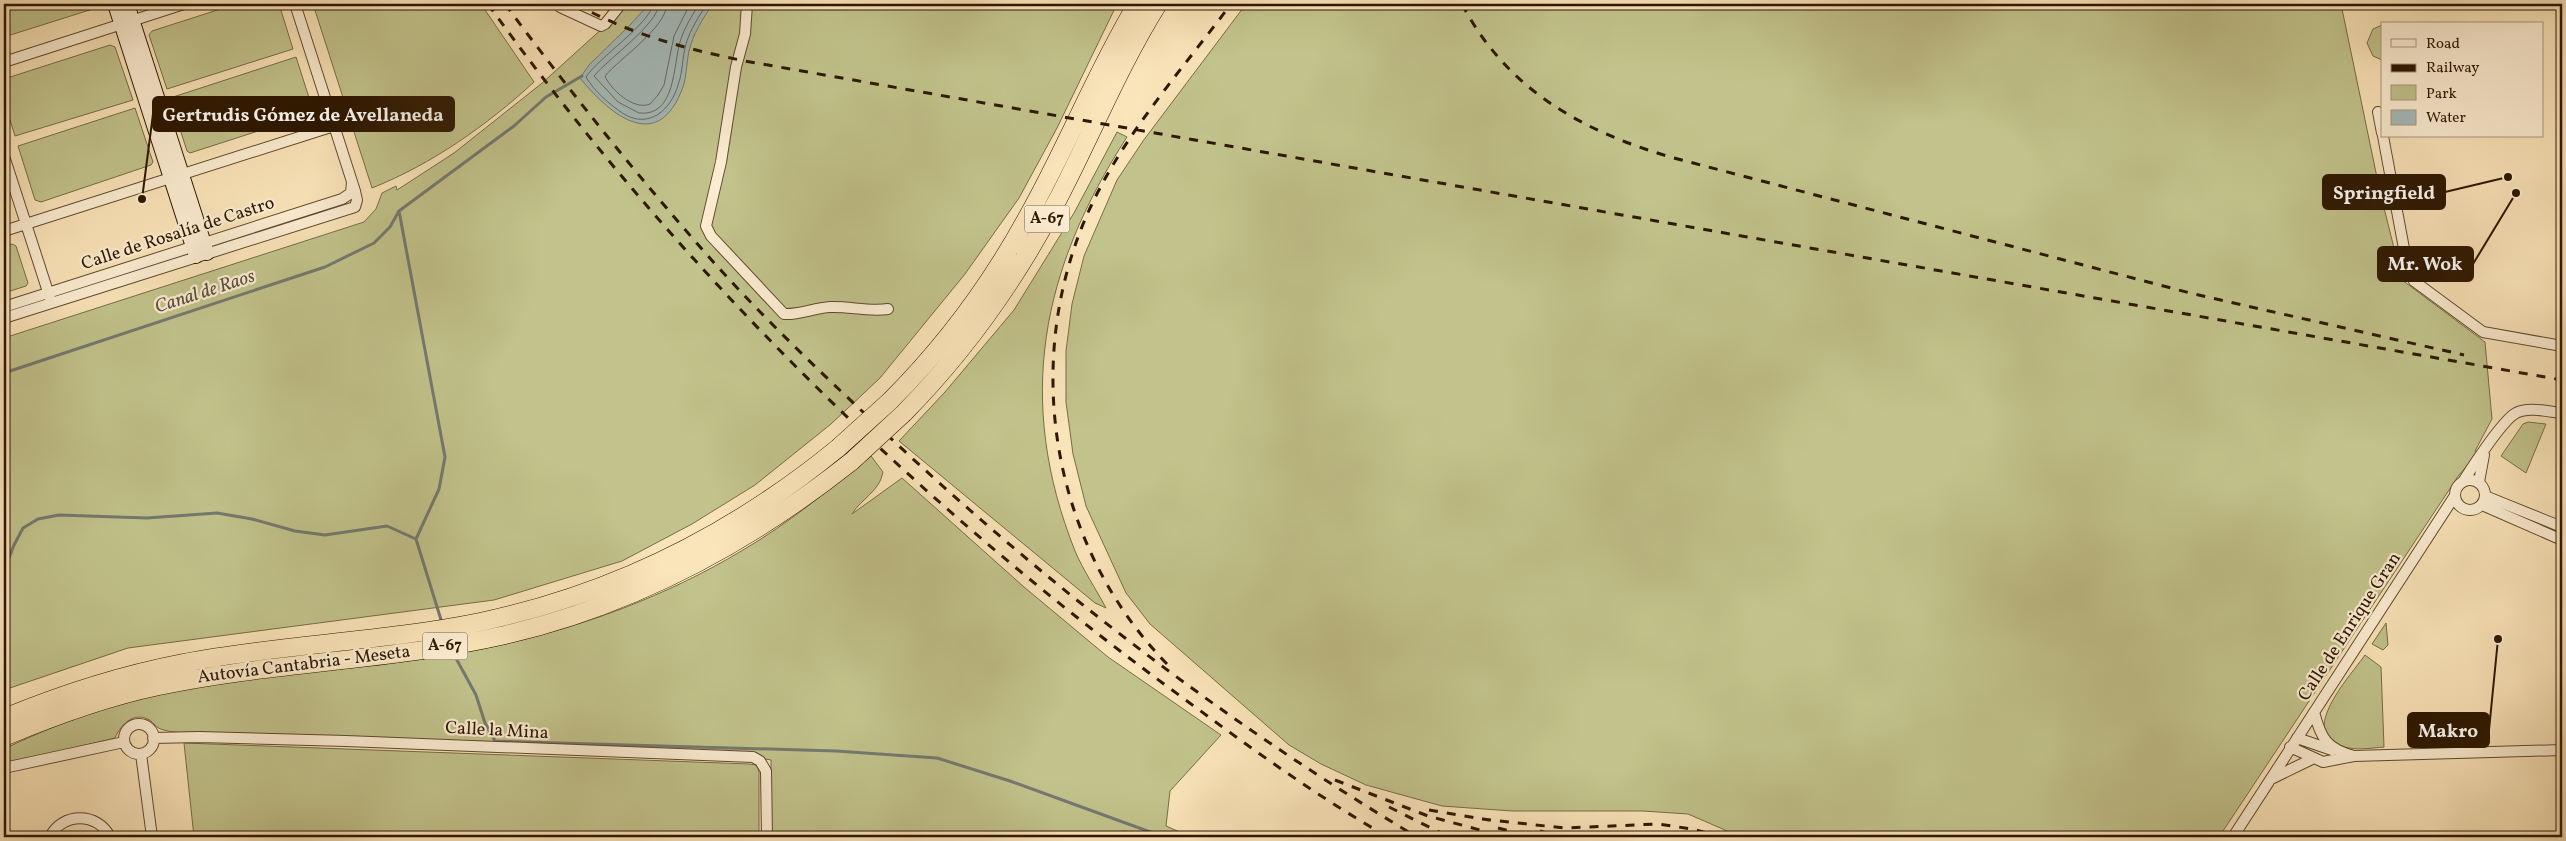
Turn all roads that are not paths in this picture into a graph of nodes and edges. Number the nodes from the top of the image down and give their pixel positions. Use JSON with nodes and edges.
{"nodes":[{"id":1,"x":114,"y":4,"type":"edge"},
{"id":2,"x":127,"y":4,"type":"edge"},
{"id":3,"x":184,"y":4,"type":"edge"},
{"id":4,"x":295,"y":4,"type":"edge"},
{"id":5,"x":620,"y":4,"type":"edge"},
{"id":6,"x":747,"y":4,"type":"edge"},
{"id":7,"x":1137,"y":4,"type":"edge"},
{"id":8,"x":1158,"y":4,"type":"edge"},
{"id":9,"x":560,"y":7,"type":"dead end"},
{"id":10,"x":126,"y":22,"type":"junction"},
{"id":11,"x":4,"y":62,"type":"edge"},
{"id":12,"x":2378,"y":112,"type":"dead end"},
{"id":13,"x":334,"y":126,"type":"junction"},
{"id":14,"x":2381,"y":129,"type":"edge"},
{"id":15,"x":2383,"y":138,"type":"edge"},
{"id":16,"x":4,"y":156,"type":"edge"},
{"id":17,"x":176,"y":176,"type":"junction"},
{"id":18,"x":352,"y":182,"type":"junction"},
{"id":19,"x":26,"y":224,"type":"junction"},
{"id":20,"x":4,"y":231,"type":"edge"},
{"id":21,"x":200,"y":249,"type":"junction"},
{"id":22,"x":48,"y":292,"type":"junction"},
{"id":23,"x":52,"y":303,"type":"junction"},
{"id":24,"x":4,"y":306,"type":"edge"},
{"id":25,"x":888,"y":309,"type":"dead end"},
{"id":26,"x":4,"y":318,"type":"edge"},
{"id":27,"x":2562,"y":346,"type":"edge"},
{"id":28,"x":2562,"y":413,"type":"edge"},
{"id":29,"x":2484,"y":454,"type":"junction"},
{"id":30,"x":2464,"y":480,"type":"junction"},
{"id":31,"x":2479,"y":482,"type":"junction"},
{"id":32,"x":2454,"y":497,"type":"junction"},
{"id":33,"x":2484,"y":501,"type":"junction"},
{"id":34,"x":2463,"y":509,"type":"junction"},
{"id":35,"x":2437,"y":524,"type":"junction"},
{"id":36,"x":2562,"y":527,"type":"edge"},
{"id":37,"x":2562,"y":540,"type":"edge"},
{"id":38,"x":2314,"y":712,"type":"junction"},
{"id":39,"x":4,"y":718,"type":"edge"},
{"id":40,"x":4,"y":737,"type":"edge"},
{"id":41,"x":153,"y":738,"type":"junction"},
{"id":42,"x":2297,"y":738,"type":"junction"},
{"id":43,"x":124,"y":742,"type":"junction"},
{"id":44,"x":2290,"y":748,"type":"junction"},
{"id":45,"x":2562,"y":750,"type":"edge"},
{"id":46,"x":2336,"y":751,"type":"junction"},
{"id":47,"x":141,"y":754,"type":"junction"},
{"id":48,"x":2354,"y":756,"type":"junction"},
{"id":49,"x":2312,"y":759,"type":"junction"},
{"id":50,"x":4,"y":768,"type":"edge"},
{"id":51,"x":2270,"y":779,"type":"junction"},
{"id":52,"x":50,"y":837,"type":"edge"},
{"id":53,"x":110,"y":837,"type":"edge"},
{"id":54,"x":152,"y":837,"type":"edge"},
{"id":55,"x":767,"y":837,"type":"edge"},
{"id":56,"x":2233,"y":837,"type":"edge"}],
"edges":[{"from":1,"to":10,"type":"main road"},
{"from":2,"to":10,"type":"main road"},
{"from":3,"to":10,"type":"street"},
{"from":4,"to":13,"type":"street"},
{"from":5,"to":9,"type":"street"},
{"from":6,"to":25,"type":"street"},
{"from":7,"to":39,"type":"highway","name":"Autovía Cantabria - Meseta","number":"A-67","bridge":true},
{"from":8,"to":40,"type":"highway","name":"Autovía Cantabria - Meseta","number":"A-67","bridge":true},
{"from":10,"to":11,"type":"street"},
{"from":10,"to":17,"type":"main road"},
{"from":12,"to":14,"type":"street"},
{"from":13,"to":17,"type":"street"},
{"from":13,"to":18,"type":"street"},
{"from":15,"to":27,"type":"street"},
{"from":16,"to":19,"type":"street"},
{"from":17,"to":19,"type":"street"},
{"from":17,"to":21,"type":"main road"},
{"from":18,"to":21,"type":"street","name":"Calle de Rosalía de Castro"},
{"from":18,"to":21,"type":"street","name":"Calle de Rosalía de Castro"},
{"from":19,"to":20,"type":"street"},
{"from":19,"to":22,"type":"street"},
{"from":21,"to":22,"type":"street","name":"Calle de Rosalía de Castro"},
{"from":21,"to":23,"type":"street","name":"Calle de Rosalía de Castro"},
{"from":22,"to":23,"type":"street"},
{"from":22,"to":24,"type":"street","name":"Calle de Rosalía de Castro"},
{"from":23,"to":26,"type":"street","name":"Calle de Rosalía de Castro"},
{"from":28,"to":29,"type":"street"},
{"from":29,"to":30,"type":"street"},
{"from":29,"to":31,"type":"street"},
{"from":30,"to":31,"type":"street"},
{"from":30,"to":32,"type":"street"},
{"from":31,"to":33,"type":"street"},
{"from":32,"to":34,"type":"street"},
{"from":32,"to":35,"type":"street","name":"Calle de Enrique Gran"},
{"from":33,"to":34,"type":"street"},
{"from":33,"to":36,"type":"street"},
{"from":33,"to":37,"type":"street"},
{"from":34,"to":35,"type":"street","name":"Calle de Enrique Gran"},
{"from":35,"to":38,"type":"street","name":"Calle de Enrique Gran"},
{"from":38,"to":42,"type":"street","name":"Calle de Enrique Gran"},
{"from":38,"to":46,"type":"street"},
{"from":41,"to":43,"type":"street"},
{"from":41,"to":47,"type":"street"},
{"from":41,"to":55,"type":"street","name":"Calle la Mina"},
{"from":42,"to":44,"type":"street","name":"Calle de Enrique Gran"},
{"from":42,"to":46,"type":"street"},
{"from":43,"to":47,"type":"street"},
{"from":43,"to":50,"type":"street"},
{"from":44,"to":49,"type":"street"},
{"from":44,"to":51,"type":"street","name":"Calle de Enrique Gran"},
{"from":45,"to":48,"type":"street"},
{"from":46,"to":48,"type":"street"},
{"from":47,"to":54,"type":"street"},
{"from":48,"to":49,"type":"street"},
{"from":49,"to":51,"type":"street"},
{"from":51,"to":56,"type":"street","name":"Calle de Enrique Gran"},
{"from":52,"to":53,"type":"street"}]}
